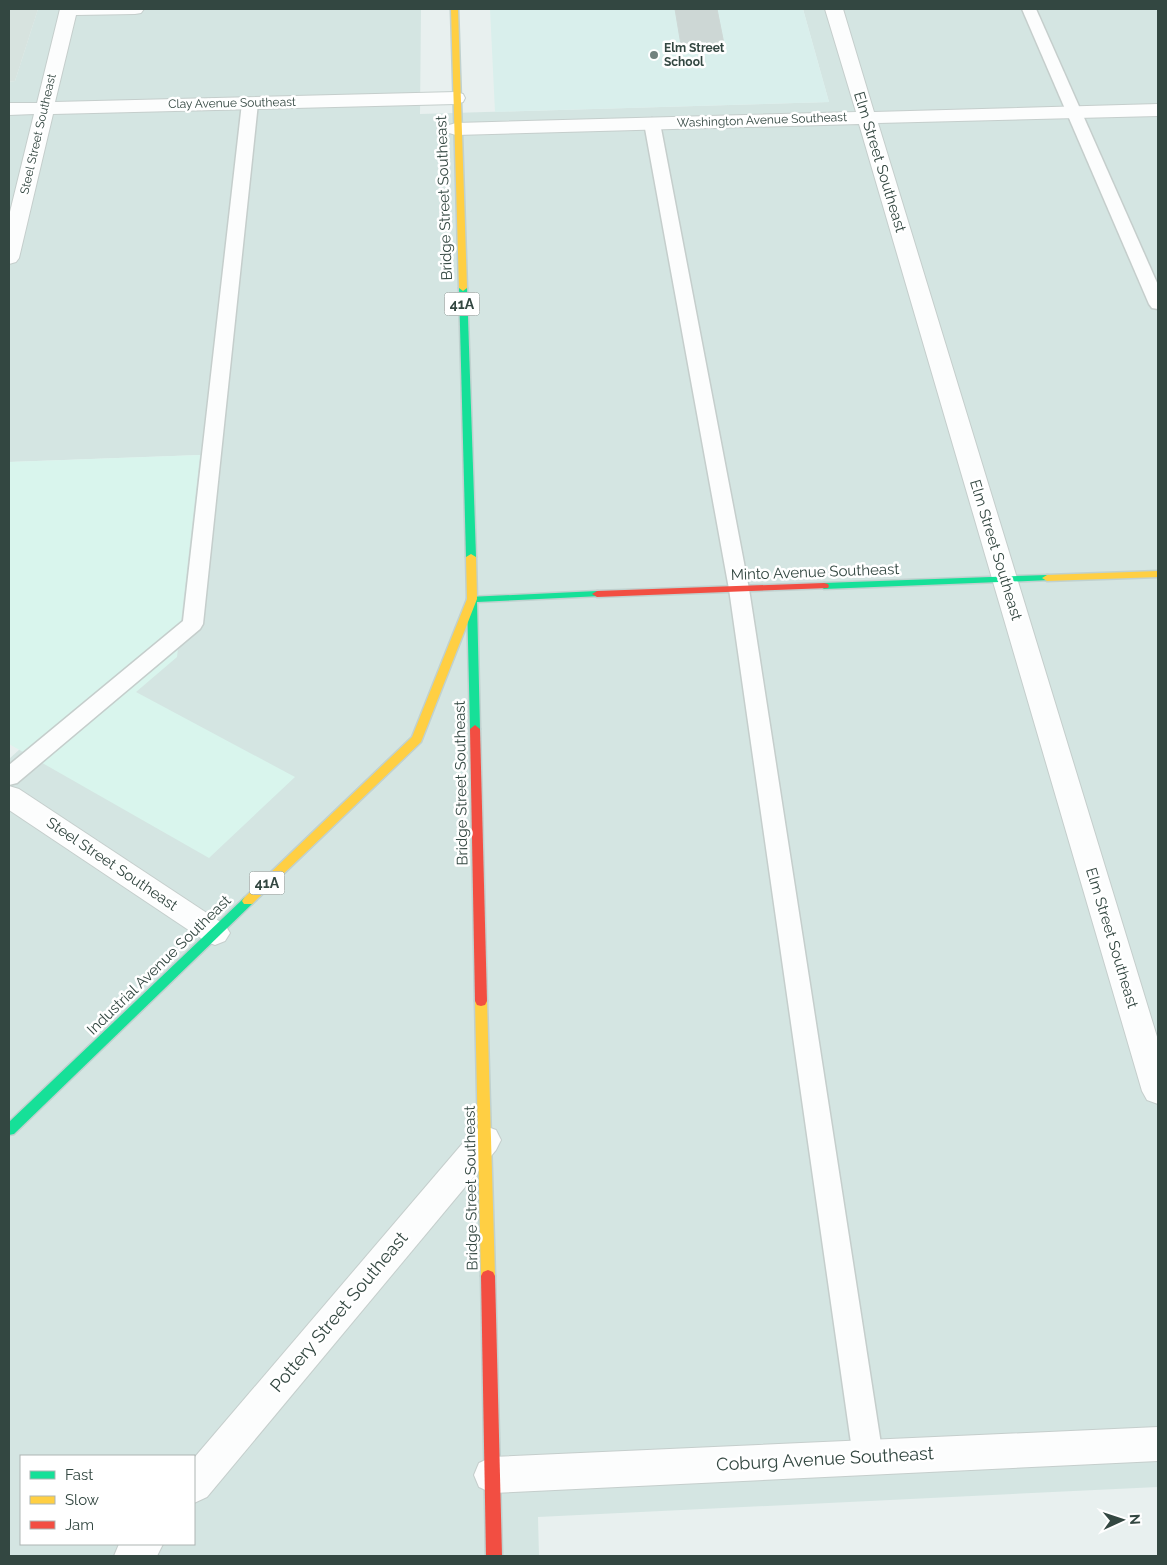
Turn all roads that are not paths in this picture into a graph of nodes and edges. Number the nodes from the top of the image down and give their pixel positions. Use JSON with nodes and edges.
{"nodes":[{"id":1,"x":135,"y":9,"type":"edge"},
{"id":2,"x":454,"y":9,"type":"edge"},
{"id":3,"x":834,"y":9,"type":"edge"},
{"id":4,"x":1029,"y":9,"type":"edge"},
{"id":5,"x":456,"y":98,"type":"junction"},
{"id":6,"x":250,"y":103,"type":"junction"},
{"id":7,"x":44,"y":108,"type":"junction"},
{"id":8,"x":9,"y":109,"type":"edge"},
{"id":9,"x":1158,"y":110,"type":"edge"},
{"id":10,"x":1074,"y":112,"type":"junction"},
{"id":11,"x":866,"y":118,"type":"junction"},
{"id":12,"x":652,"y":123,"type":"junction"},
{"id":13,"x":456,"y":129,"type":"junction"},
{"id":14,"x":9,"y":258,"type":"edge"},
{"id":15,"x":1158,"y":304,"type":"edge"},
{"id":16,"x":1158,"y":574,"type":"edge"},
{"id":17,"x":1005,"y":580,"type":"junction"},
{"id":18,"x":739,"y":589,"type":"junction"},
{"id":19,"x":472,"y":599,"type":"junction"},
{"id":20,"x":9,"y":777,"type":"edge"},
{"id":21,"x":9,"y":796,"type":"edge"},
{"id":22,"x":215,"y":932,"type":"junction"},
{"id":23,"x":1158,"y":1091,"type":"edge"},
{"id":24,"x":9,"y":1130,"type":"edge"},
{"id":25,"x":485,"y":1140,"type":"junction"},
{"id":26,"x":1158,"y":1444,"type":"edge"},
{"id":27,"x":868,"y":1457,"type":"junction"},
{"id":28,"x":492,"y":1475,"type":"junction"},
{"id":29,"x":195,"y":1484,"type":"edge"},
{"id":30,"x":143,"y":1545,"type":"edge"},
{"id":31,"x":133,"y":1556,"type":"edge"},
{"id":32,"x":494,"y":1556,"type":"edge"}],
"edges":[{"from":1,"to":7,"type":"street","name":"Steel Street Southeast"},
{"from":2,"to":5,"type":"main road","name":"Bridge Street Southeast","number":"41A"},
{"from":3,"to":11,"type":"street","name":"Elm Street Southeast"},
{"from":4,"to":10,"type":"lane"},
{"from":5,"to":6,"type":"street","name":"Clay Avenue Southeast"},
{"from":5,"to":13,"type":"main road","name":"Bridge Street Southeast","number":"41A"},
{"from":6,"to":7,"type":"street","name":"Clay Avenue Southeast"},
{"from":6,"to":20,"type":"lane"},
{"from":7,"to":8,"type":"street","name":"Clay Avenue Southeast"},
{"from":7,"to":14,"type":"street","name":"Steel Street Southeast"},
{"from":9,"to":10,"type":"street","name":"Washington Avenue Southeast"},
{"from":10,"to":11,"type":"street","name":"Washington Avenue Southeast"},
{"from":10,"to":15,"type":"lane"},
{"from":11,"to":12,"type":"street","name":"Washington Avenue Southeast"},
{"from":11,"to":17,"type":"street","name":"Elm Street Southeast"},
{"from":12,"to":13,"type":"street","name":"Washington Avenue Southeast"},
{"from":12,"to":18,"type":"lane"},
{"from":13,"to":19,"type":"main road","name":"Bridge Street Southeast","number":"41A"},
{"from":16,"to":17,"type":"main road","name":"Minto Avenue Southeast"},
{"from":17,"to":18,"type":"main road","name":"Minto Avenue Southeast"},
{"from":17,"to":23,"type":"street","name":"Elm Street Southeast"},
{"from":18,"to":19,"type":"main road","name":"Minto Avenue Southeast"},
{"from":18,"to":27,"type":"lane"},
{"from":19,"to":22,"type":"main road","name":"Industrial Avenue Southeast","number":"41A"},
{"from":19,"to":25,"type":"main road","name":"Bridge Street Southeast"},
{"from":21,"to":22,"type":"street","name":"Steel Street Southeast"},
{"from":22,"to":24,"type":"main road","name":"Industrial Avenue Southeast","number":"41A"},
{"from":25,"to":28,"type":"main road","name":"Bridge Street Southeast"},
{"from":25,"to":29,"type":"street","name":"Pottery Street Southeast"},
{"from":26,"to":27,"type":"street","name":"Coburg Avenue Southeast"},
{"from":27,"to":28,"type":"street","name":"Coburg Avenue Southeast"},
{"from":28,"to":32,"type":"main road","name":"Bridge Street Southeast"},
{"from":30,"to":31,"type":"street"}]}
